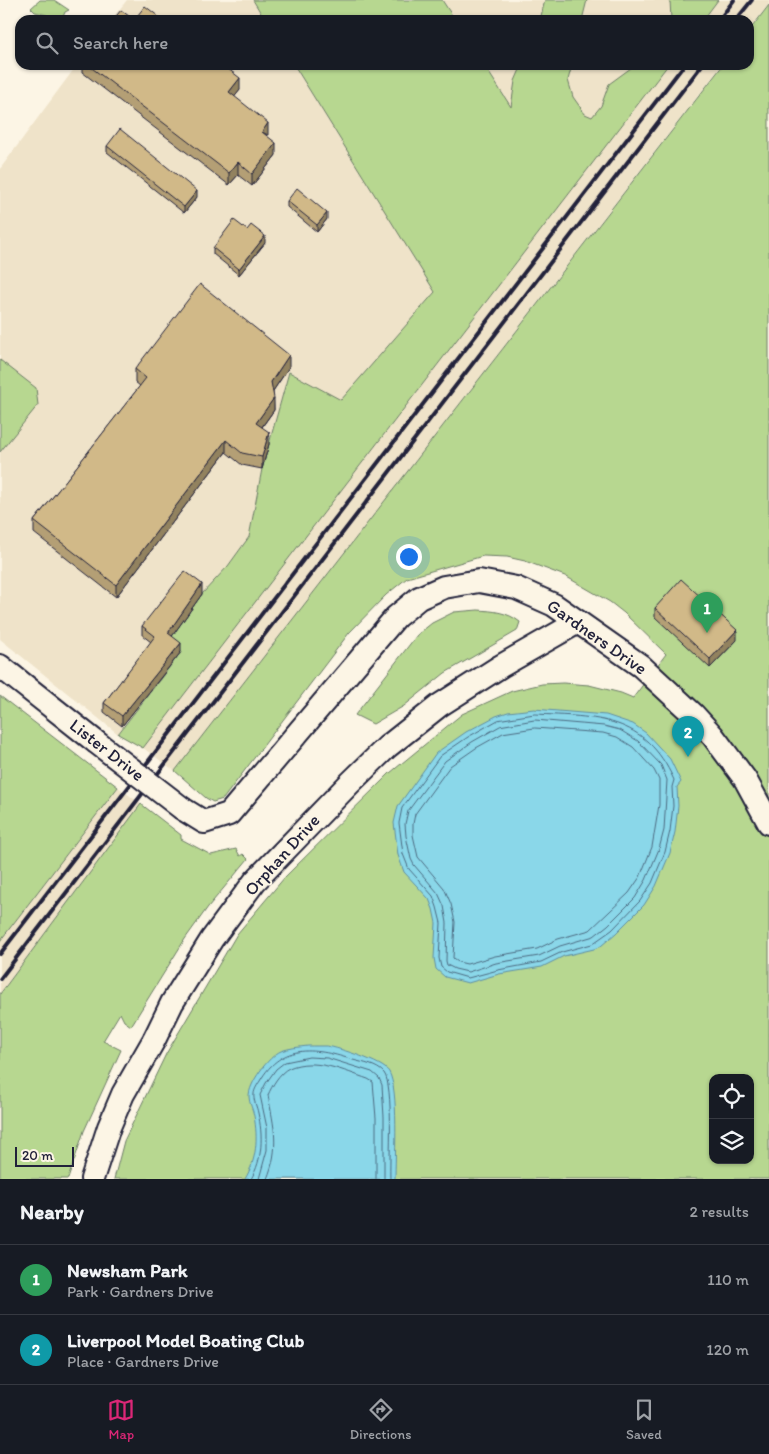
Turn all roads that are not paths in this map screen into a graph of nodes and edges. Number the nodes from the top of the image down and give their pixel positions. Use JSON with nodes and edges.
{"nodes":[{"id":1,"x":578,"y":622,"type":"junction"},
{"id":2,"x":0,"y":666,"type":"edge"},
{"id":3,"x":218,"y":818,"type":"joint"},
{"id":4,"x":769,"y":823,"type":"edge"},
{"id":5,"x":92,"y":1179,"type":"edge"}],
"edges":[{"from":1,"to":3,"type":"street","name":"Gardners Drive"},
{"from":1,"to":4,"type":"street","name":"Gardners Drive"},
{"from":1,"to":5,"type":"street","name":"Orphan Drive"},
{"from":2,"to":3,"type":"street","name":"Lister Drive","bridge":true}]}
